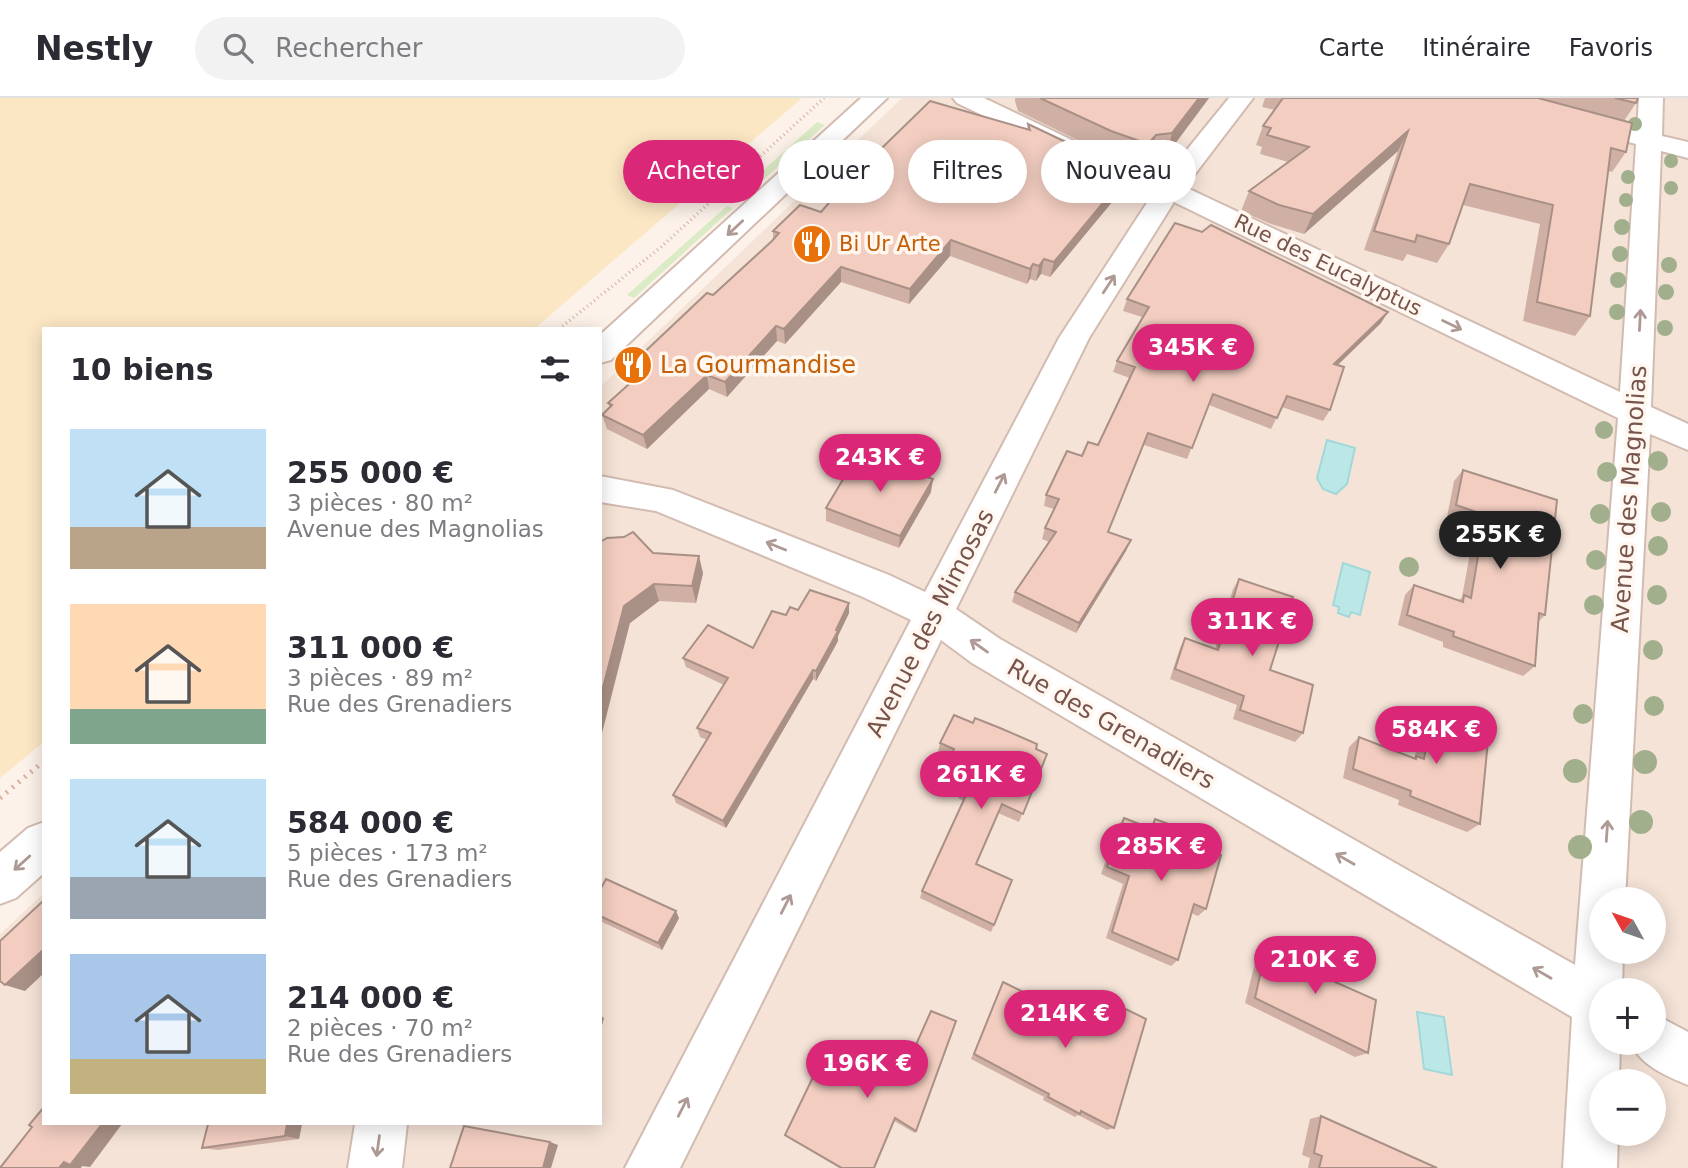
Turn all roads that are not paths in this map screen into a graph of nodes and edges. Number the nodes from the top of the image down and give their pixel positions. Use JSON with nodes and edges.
{"nodes":[{"id":1,"x":875,"y":98,"type":"edge"},
{"id":2,"x":965,"y":98,"type":"edge"},
{"id":3,"x":1241,"y":98,"type":"edge"},
{"id":4,"x":1651,"y":98,"type":"edge"},
{"id":5,"x":1604,"y":128,"type":"edge"},
{"id":6,"x":1052,"y":140,"type":"edge"},
{"id":7,"x":1651,"y":141,"type":"junction"},
{"id":8,"x":1688,"y":150,"type":"edge"},
{"id":9,"x":1196,"y":159,"type":"edge"},
{"id":10,"x":1196,"y":202,"type":"edge"},
{"id":11,"x":1160,"y":203,"type":"edge"},
{"id":12,"x":602,"y":351,"type":"edge"},
{"id":13,"x":1634,"y":413,"type":"junction"},
{"id":14,"x":1688,"y":438,"type":"edge"},
{"id":15,"x":602,"y":489,"type":"edge"},
{"id":16,"x":934,"y":614,"type":"junction"},
{"id":17,"x":42,"y":845,"type":"edge"},
{"id":18,"x":0,"y":882,"type":"edge"},
{"id":19,"x":1603,"y":887,"type":"edge"},
{"id":20,"x":1589,"y":1000,"type":"edge"},
{"id":21,"x":1666,"y":1046,"type":"edge"},
{"id":22,"x":1596,"y":1055,"type":"edge"},
{"id":23,"x":1688,"y":1060,"type":"edge"},
{"id":24,"x":381,"y":1125,"type":"edge"},
{"id":25,"x":375,"y":1168,"type":"edge"},
{"id":26,"x":652,"y":1168,"type":"edge"},
{"id":27,"x":1590,"y":1168,"type":"edge"}],
"edges":[{"from":1,"to":12,"type":"street","one_way":true},
{"from":2,"to":6,"type":"street","name":"Rue des Eucalyptus"},
{"from":3,"to":9,"type":"street","name":"Avenue des Mimosas"},
{"from":4,"to":7,"type":"street","name":"Avenue des Magnolias"},
{"from":5,"to":7,"type":"street"},
{"from":7,"to":8,"type":"street"},
{"from":13,"to":7,"type":"street","name":"Avenue des Magnolias","one_way":true},
{"from":10,"to":13,"type":"street","name":"Rue des Eucalyptus","one_way":true},
{"from":16,"to":11,"type":"street","name":"Avenue des Mimosas","one_way":true},
{"from":13,"to":14,"type":"street","name":"Rue des Eucalyptus"},
{"from":19,"to":13,"type":"street","name":"Avenue des Magnolias","one_way":true},
{"from":16,"to":15,"type":"street","name":"Rue des Grenadiers","one_way":true},
{"from":20,"to":16,"type":"street","name":"Rue des Grenadiers","one_way":true},
{"from":26,"to":16,"type":"street","name":"Avenue des Mimosas","one_way":true},
{"from":17,"to":18,"type":"street","one_way":true},
{"from":21,"to":23,"type":"street"},
{"from":22,"to":27,"type":"street"},
{"from":24,"to":25,"type":"street","one_way":true}]}
